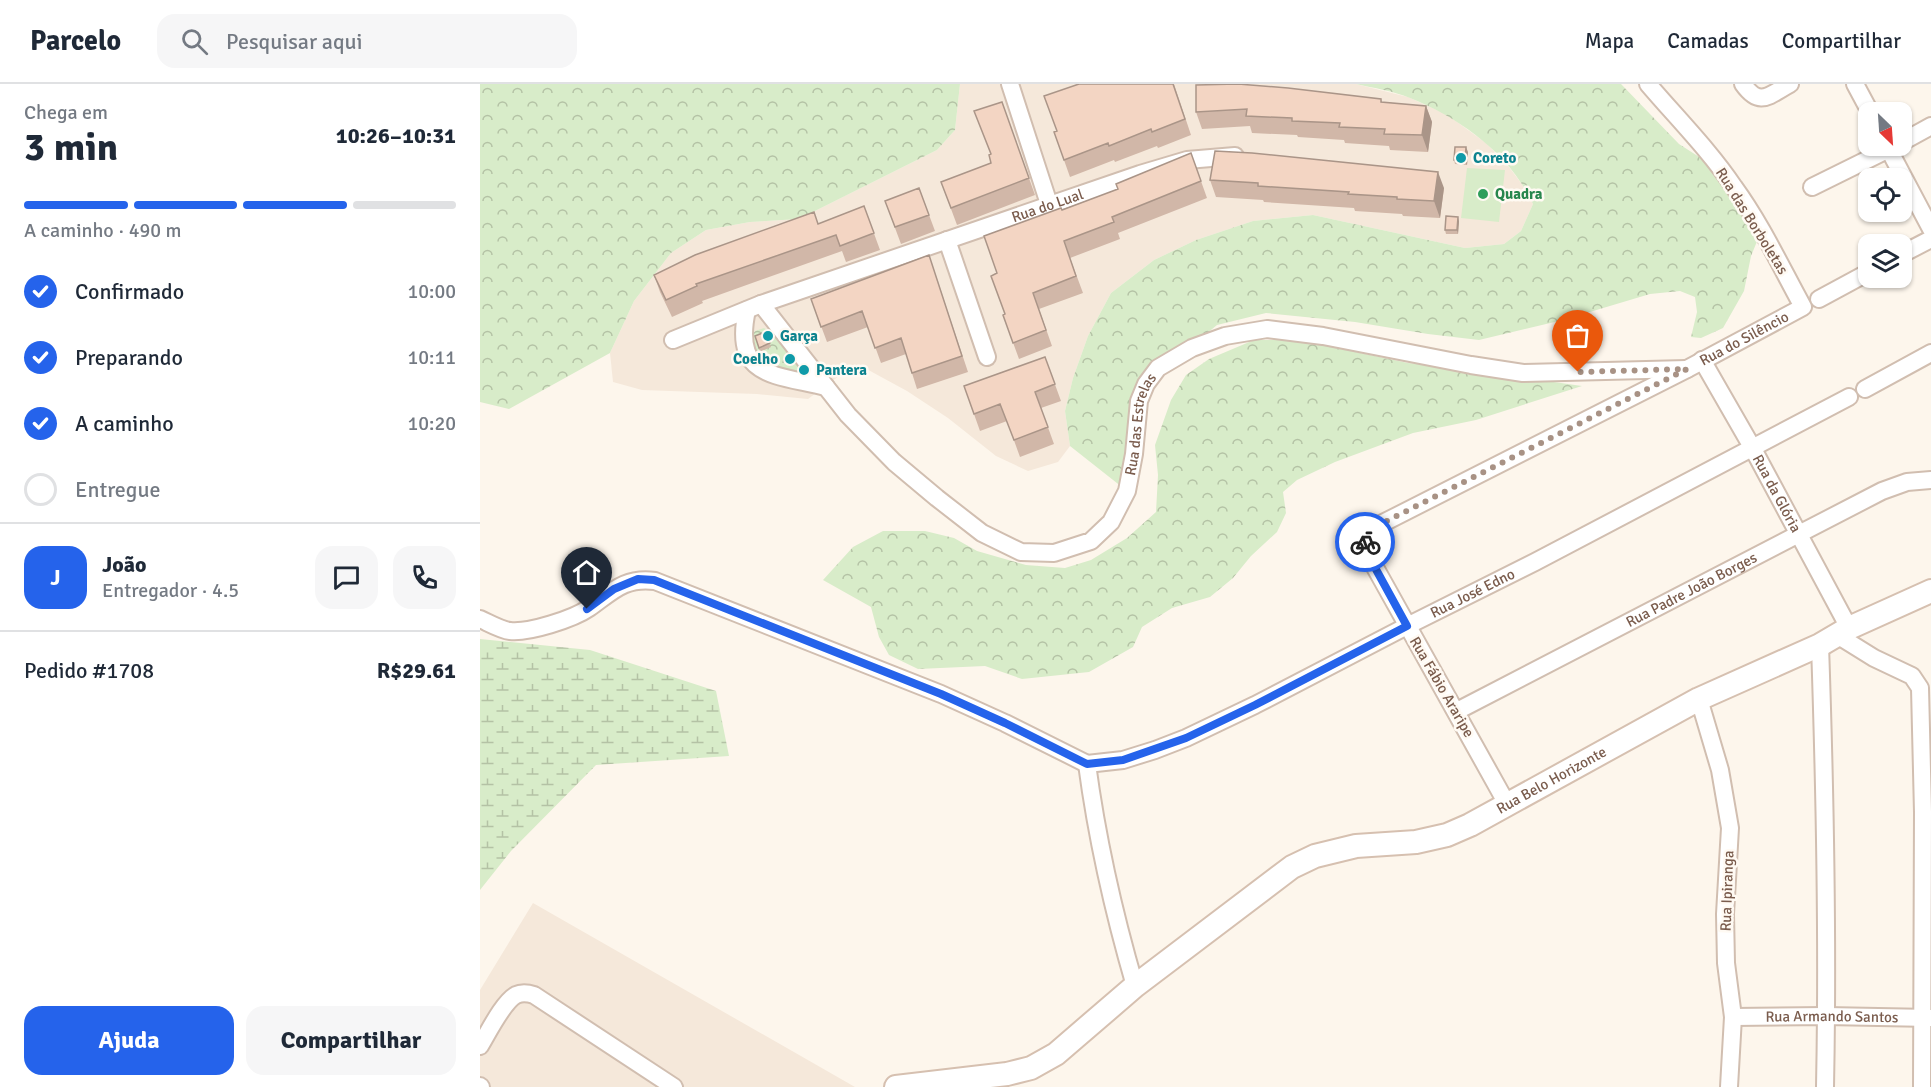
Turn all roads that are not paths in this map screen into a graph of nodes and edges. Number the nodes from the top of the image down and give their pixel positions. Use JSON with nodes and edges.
{"nodes":[{"id":1,"x":1010,"y":84,"type":"edge"},
{"id":2,"x":1648,"y":84,"type":"edge"},
{"id":3,"x":1743,"y":84,"type":"edge"},
{"id":4,"x":1790,"y":84,"type":"edge"},
{"id":5,"x":1855,"y":84,"type":"edge"},
{"id":6,"x":1865,"y":102,"type":"edge"},
{"id":7,"x":1931,"y":126,"type":"edge"},
{"id":8,"x":1912,"y":136,"type":"edge"},
{"id":9,"x":1872,"y":156,"type":"edge"},
{"id":10,"x":1898,"y":156,"type":"edge"},
{"id":11,"x":1249,"y":157,"type":"edge"},
{"id":12,"x":1812,"y":187,"type":"dead end"},
{"id":13,"x":1049,"y":204,"type":"junction"},
{"id":14,"x":1931,"y":229,"type":"edge"},
{"id":15,"x":1931,"y":239,"type":"edge"},
{"id":16,"x":947,"y":240,"type":"junction"},
{"id":17,"x":1912,"y":249,"type":"edge"},
{"id":18,"x":1858,"y":278,"type":"edge"},
{"id":19,"x":1819,"y":299,"type":"dead end"},
{"id":20,"x":754,"y":307,"type":"junction"},
{"id":21,"x":1803,"y":307,"type":"joint"},
{"id":22,"x":674,"y":340,"type":"dead end"},
{"id":23,"x":1931,"y":353,"type":"edge"},
{"id":24,"x":987,"y":357,"type":"dead end"},
{"id":25,"x":1702,"y":360,"type":"junction"},
{"id":26,"x":1687,"y":369,"type":"junction"},
{"id":27,"x":826,"y":387,"type":"junction"},
{"id":28,"x":1865,"y":389,"type":"dead end"},
{"id":29,"x":1849,"y":397,"type":"dead end"},
{"id":30,"x":1752,"y":447,"type":"junction"},
{"id":31,"x":1931,"y":480,"type":"edge"},
{"id":32,"x":1800,"y":534,"type":"junction"},
{"id":33,"x":1365,"y":537,"type":"joint"},
{"id":34,"x":1931,"y":591,"type":"edge"},
{"id":35,"x":480,"y":619,"type":"edge"},
{"id":36,"x":1407,"y":626,"type":"junction"},
{"id":37,"x":1835,"y":636,"type":"junction"},
{"id":38,"x":1699,"y":699,"type":"junction"},
{"id":39,"x":1457,"y":711,"type":"junction"},
{"id":40,"x":1087,"y":764,"type":"junction"},
{"id":41,"x":1507,"y":804,"type":"junction"},
{"id":42,"x":1135,"y":986,"type":"junction"},
{"id":43,"x":1826,"y":1016,"type":"junction"},
{"id":44,"x":1733,"y":1017,"type":"junction"},
{"id":45,"x":1927,"y":1018,"type":"edge"},
{"id":46,"x":480,"y":1046,"type":"edge"},
{"id":47,"x":674,"y":1087,"type":"edge"},
{"id":48,"x":896,"y":1087,"type":"edge"},
{"id":49,"x":1730,"y":1087,"type":"edge"},
{"id":50,"x":1825,"y":1087,"type":"edge"},
{"id":51,"x":1922,"y":1087,"type":"edge"}],
"edges":[{"from":1,"to":13,"type":"street"},
{"from":2,"to":21,"type":"street","name":"Rua das Borboletas"},
{"from":3,"to":4,"type":"street"},
{"from":5,"to":6,"type":"street"},
{"from":7,"to":8,"type":"street"},
{"from":9,"to":12,"type":"street"},
{"from":10,"to":14,"type":"street"},
{"from":11,"to":13,"type":"street","name":"Rua do Lual"},
{"from":13,"to":16,"type":"street","name":"Rua do Lual"},
{"from":15,"to":17,"type":"street"},
{"from":16,"to":20,"type":"street","name":"Rua do Lual"},
{"from":16,"to":24,"type":"street"},
{"from":18,"to":19,"type":"street"},
{"from":20,"to":22,"type":"street","name":"Rua do Lual"},
{"from":20,"to":27,"type":"street","name":"Rua das Estrelas"},
{"from":20,"to":27,"type":"street"},
{"from":21,"to":25,"type":"street","name":"Rua do Silêncio"},
{"from":23,"to":28,"type":"street"},
{"from":25,"to":26,"type":"street","name":"Rua do Silêncio"},
{"from":25,"to":30,"type":"street","name":"Rua da Glória"},
{"from":26,"to":27,"type":"street","name":"Rua das Estrelas"},
{"from":26,"to":33,"type":"street","name":"Rua do Silêncio"},
{"from":29,"to":30,"type":"street","name":"Rua José Edno"},
{"from":30,"to":32,"type":"street","name":"Rua da Glória"},
{"from":30,"to":36,"type":"street","name":"Rua José Edno"},
{"from":31,"to":32,"type":"street","name":"Rua Padre João Borges"},
{"from":32,"to":37,"type":"street","name":"Rua da Glória"},
{"from":32,"to":39,"type":"street","name":"Rua Padre João Borges"},
{"from":33,"to":36,"type":"street","name":"Rua Fábio Araripe"},
{"from":34,"to":37,"type":"street","name":"Rua Belo Horizonte"},
{"from":35,"to":40,"type":"street"},
{"from":36,"to":39,"type":"street","name":"Rua Fábio Araripe"},
{"from":36,"to":40,"type":"street","name":"Rua José Edno"},
{"from":37,"to":38,"type":"street","name":"Rua Belo Horizonte"},
{"from":37,"to":43,"type":"street"},
{"from":37,"to":45,"type":"street","name":"Rua da Glória"},
{"from":38,"to":41,"type":"street","name":"Rua Belo Horizonte"},
{"from":38,"to":44,"type":"street","name":"Rua Ipiranga"},
{"from":39,"to":41,"type":"street","name":"Rua Fábio Araripe"},
{"from":40,"to":42,"type":"street"},
{"from":41,"to":42,"type":"street","name":"Rua Belo Horizonte"},
{"from":42,"to":48,"type":"street","name":"Rua Belo Horizonte"},
{"from":43,"to":44,"type":"street","name":"Rua Armando Santos"},
{"from":43,"to":45,"type":"street","name":"Rua Armando Santos"},
{"from":43,"to":50,"type":"street"},
{"from":44,"to":49,"type":"street","name":"Rua Ipiranga"},
{"from":45,"to":51,"type":"street","name":"Rua da Glória"},
{"from":46,"to":47,"type":"street"}]}
